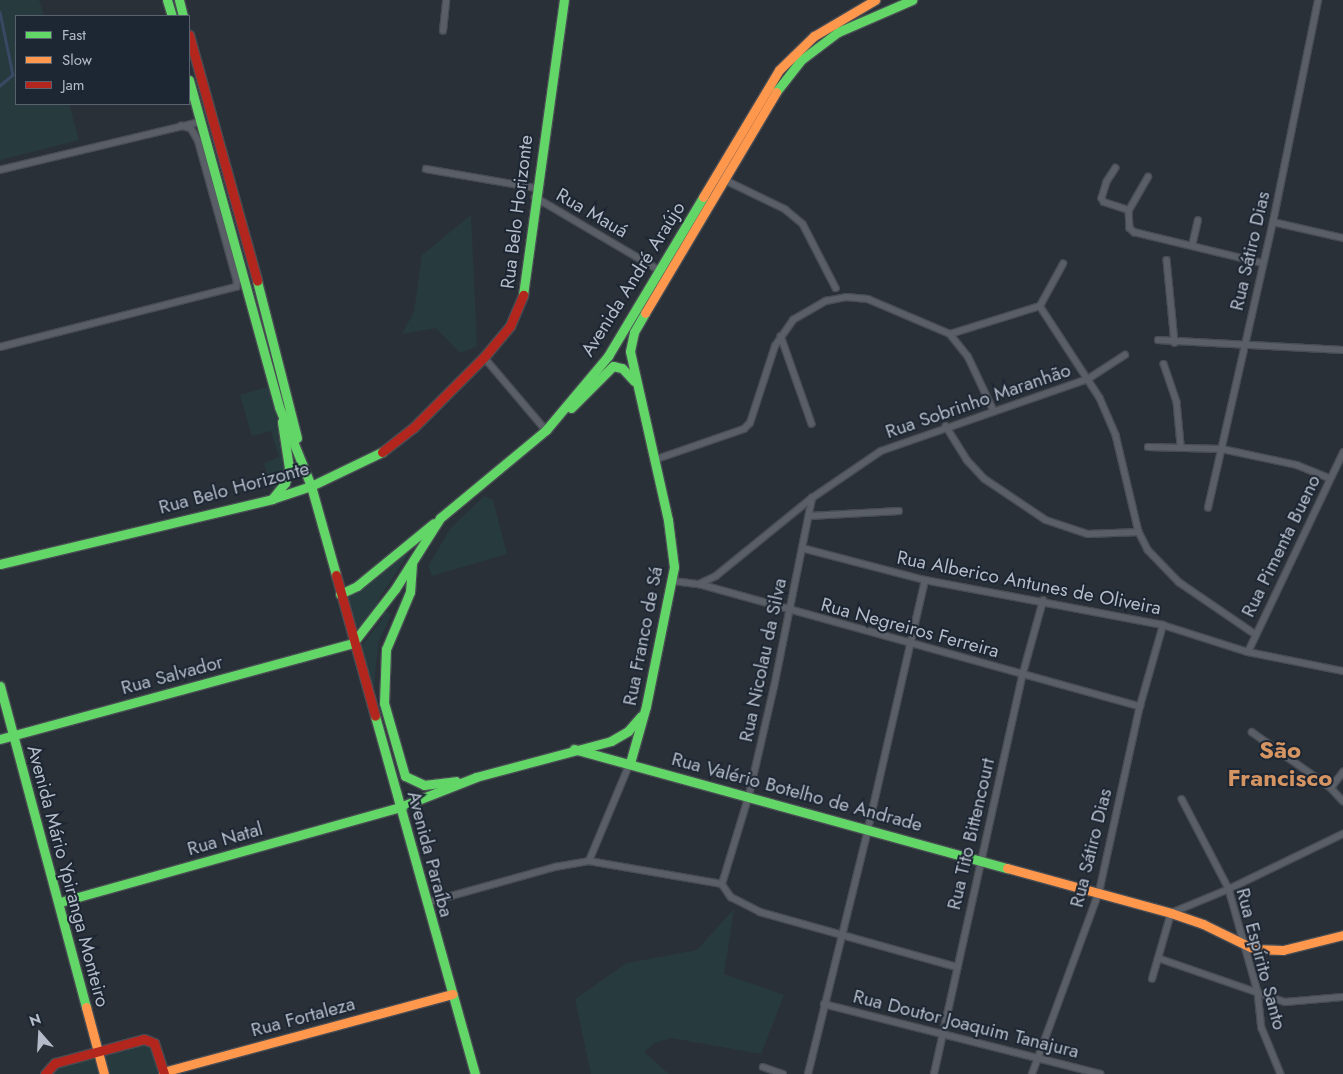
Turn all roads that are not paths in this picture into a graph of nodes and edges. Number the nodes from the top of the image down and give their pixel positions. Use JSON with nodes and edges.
{"nodes":[{"id":1,"x":167,"y":0,"type":"edge"},
{"id":2,"x":179,"y":0,"type":"edge"},
{"id":3,"x":446,"y":0,"type":"edge"},
{"id":4,"x":564,"y":0,"type":"edge"},
{"id":5,"x":875,"y":0,"type":"edge"},
{"id":6,"x":912,"y":0,"type":"edge"},
{"id":7,"x":1318,"y":0,"type":"edge"},
{"id":8,"x":172,"y":15,"type":"edge"},
{"id":9,"x":183,"y":15,"type":"edge"},
{"id":10,"x":443,"y":31,"type":"dead end"},
{"id":11,"x":190,"y":39,"type":"edge"},
{"id":12,"x":190,"y":84,"type":"edge"},
{"id":13,"x":200,"y":122,"type":"junction"},
{"id":14,"x":181,"y":126,"type":"junction"},
{"id":15,"x":203,"y":159,"type":"junction"},
{"id":16,"x":213,"y":166,"type":"junction"},
{"id":17,"x":1116,"y":168,"type":"dead end"},
{"id":18,"x":0,"y":170,"type":"edge"},
{"id":19,"x":426,"y":170,"type":"dead end"},
{"id":20,"x":1148,"y":177,"type":"dead end"},
{"id":21,"x":725,"y":180,"type":"junction"},
{"id":22,"x":220,"y":192,"type":"junction"},
{"id":23,"x":536,"y":193,"type":"junction"},
{"id":24,"x":215,"y":205,"type":"junction"},
{"id":25,"x":1129,"y":210,"type":"junction"},
{"id":26,"x":1198,"y":221,"type":"dead end"},
{"id":27,"x":1273,"y":222,"type":"junction"},
{"id":28,"x":1343,"y":238,"type":"edge"},
{"id":29,"x":1192,"y":246,"type":"junction"},
{"id":30,"x":1167,"y":260,"type":"dead end"},
{"id":31,"x":1262,"y":263,"type":"junction"},
{"id":32,"x":1063,"y":264,"type":"dead end"},
{"id":33,"x":659,"y":270,"type":"junction"},
{"id":34,"x":836,"y":288,"type":"dead end"},
{"id":35,"x":1040,"y":306,"type":"junction"},
{"id":36,"x":634,"y":332,"type":"joint"},
{"id":37,"x":950,"y":334,"type":"junction"},
{"id":38,"x":780,"y":336,"type":"junction"},
{"id":39,"x":1158,"y":340,"type":"dead end"},
{"id":40,"x":1175,"y":343,"type":"junction"},
{"id":41,"x":1244,"y":346,"type":"junction"},
{"id":42,"x":0,"y":347,"type":"edge"},
{"id":43,"x":1343,"y":350,"type":"edge"},
{"id":44,"x":1125,"y":355,"type":"dead end"},
{"id":45,"x":484,"y":357,"type":"junction"},
{"id":46,"x":1164,"y":364,"type":"dead end"},
{"id":47,"x":1088,"y":378,"type":"junction"},
{"id":48,"x":634,"y":381,"type":"junction"},
{"id":49,"x":279,"y":407,"type":"junction"},
{"id":50,"x":994,"y":411,"type":"junction"},
{"id":51,"x":555,"y":421,"type":"junction"},
{"id":52,"x":812,"y":424,"type":"dead end"},
{"id":53,"x":946,"y":426,"type":"junction"},
{"id":54,"x":546,"y":430,"type":"junction"},
{"id":55,"x":1181,"y":446,"type":"junction"},
{"id":56,"x":1148,"y":447,"type":"dead end"},
{"id":57,"x":1222,"y":448,"type":"junction"},
{"id":58,"x":298,"y":450,"type":"junction"},
{"id":59,"x":1343,"y":453,"type":"edge"},
{"id":60,"x":654,"y":460,"type":"junction"},
{"id":61,"x":1330,"y":478,"type":"junction"},
{"id":62,"x":311,"y":486,"type":"junction"},
{"id":63,"x":812,"y":498,"type":"junction"},
{"id":64,"x":272,"y":499,"type":"junction"},
{"id":65,"x":1208,"y":508,"type":"dead end"},
{"id":66,"x":899,"y":512,"type":"dead end"},
{"id":67,"x":809,"y":516,"type":"junction"},
{"id":68,"x":440,"y":518,"type":"junction"},
{"id":69,"x":1139,"y":532,"type":"junction"},
{"id":70,"x":802,"y":548,"type":"junction"},
{"id":71,"x":0,"y":564,"type":"edge"},
{"id":72,"x":412,"y":564,"type":"junction"},
{"id":73,"x":924,"y":580,"type":"junction"},
{"id":74,"x":673,"y":581,"type":"junction"},
{"id":75,"x":699,"y":584,"type":"junction"},
{"id":76,"x":340,"y":594,"type":"junction"},
{"id":77,"x":1043,"y":601,"type":"junction"},
{"id":78,"x":788,"y":611,"type":"junction"},
{"id":79,"x":1163,"y":625,"type":"junction"},
{"id":80,"x":1255,"y":634,"type":"junction"},
{"id":81,"x":353,"y":643,"type":"junction"},
{"id":82,"x":908,"y":644,"type":"junction"},
{"id":83,"x":1248,"y":652,"type":"junction"},
{"id":84,"x":1343,"y":671,"type":"edge"},
{"id":85,"x":1023,"y":673,"type":"junction"},
{"id":86,"x":0,"y":686,"type":"edge"},
{"id":87,"x":646,"y":706,"type":"junction"},
{"id":88,"x":1140,"y":706,"type":"junction"},
{"id":89,"x":1252,"y":732,"type":"dead end"},
{"id":90,"x":14,"y":736,"type":"junction"},
{"id":91,"x":0,"y":739,"type":"edge"},
{"id":92,"x":574,"y":749,"type":"junction"},
{"id":93,"x":630,"y":763,"type":"junction"},
{"id":94,"x":1343,"y":772,"type":"edge"},
{"id":95,"x":476,"y":778,"type":"junction"},
{"id":96,"x":1331,"y":788,"type":"junction"},
{"id":97,"x":749,"y":795,"type":"junction"},
{"id":98,"x":1182,"y":799,"type":"dead end"},
{"id":99,"x":1343,"y":802,"type":"edge"},
{"id":100,"x":400,"y":807,"type":"junction"},
{"id":101,"x":868,"y":829,"type":"junction"},
{"id":102,"x":1343,"y":834,"type":"edge"},
{"id":103,"x":980,"y":859,"type":"junction"},
{"id":104,"x":589,"y":861,"type":"junction"},
{"id":105,"x":722,"y":884,"type":"junction"},
{"id":106,"x":1229,"y":889,"type":"junction"},
{"id":107,"x":1099,"y":892,"type":"junction"},
{"id":108,"x":60,"y":902,"type":"junction"},
{"id":109,"x":426,"y":903,"type":"junction"},
{"id":110,"x":1171,"y":913,"type":"junction"},
{"id":111,"x":1343,"y":935,"type":"edge"},
{"id":112,"x":841,"y":936,"type":"junction"},
{"id":113,"x":1245,"y":947,"type":"junction"},
{"id":114,"x":1158,"y":958,"type":"junction"},
{"id":115,"x":957,"y":967,"type":"junction"},
{"id":116,"x":1152,"y":979,"type":"dead end"},
{"id":117,"x":1258,"y":992,"type":"junction"},
{"id":118,"x":453,"y":994,"type":"junction"},
{"id":119,"x":1343,"y":996,"type":"edge"},
{"id":120,"x":824,"y":1004,"type":"junction"},
{"id":121,"x":942,"y":1033,"type":"junction"},
{"id":122,"x":99,"y":1051,"type":"junction"},
{"id":123,"x":1036,"y":1057,"type":"junction"},
{"id":124,"x":763,"y":1067,"type":"dead end"},
{"id":125,"x":163,"y":1073,"type":"edge"},
{"id":126,"x":45,"y":1074,"type":"edge"},
{"id":127,"x":104,"y":1074,"type":"edge"},
{"id":128,"x":475,"y":1074,"type":"edge"},
{"id":129,"x":783,"y":1074,"type":"edge"},
{"id":130,"x":808,"y":1074,"type":"edge"},
{"id":131,"x":934,"y":1074,"type":"edge"},
{"id":132,"x":1032,"y":1074,"type":"edge"},
{"id":133,"x":1100,"y":1074,"type":"edge"},
{"id":134,"x":1282,"y":1074,"type":"edge"}],
"edges":[{"from":1,"to":8,"type":"main road"},
{"from":2,"to":9,"type":"main road"},
{"from":3,"to":10,"type":"street"},
{"from":4,"to":23,"type":"main road","name":"Rua Belo Horizonte"},
{"from":5,"to":33,"type":"main road","name":"Avenida André Araújo"},
{"from":6,"to":21,"type":"main road","name":"Avenida André Araújo"},
{"from":7,"to":27,"type":"street","name":"Rua Sátiro Dias"},
{"from":11,"to":58,"type":"main road"},
{"from":12,"to":13,"type":"main road"},
{"from":13,"to":14,"type":"street"},
{"from":13,"to":16,"type":"main road"},
{"from":14,"to":15,"type":"street"},
{"from":14,"to":18,"type":"street"},
{"from":15,"to":16,"type":"main road"},
{"from":15,"to":24,"type":"street"},
{"from":16,"to":22,"type":"main road"},
{"from":17,"to":25,"type":"street"},
{"from":19,"to":23,"type":"street","name":"Rua Mauá"},
{"from":20,"to":25,"type":"street"},
{"from":21,"to":34,"type":"street"},
{"from":21,"to":36,"type":"main road","name":"Avenida André Araújo"},
{"from":22,"to":24,"type":"main road"},
{"from":22,"to":49,"type":"main road"},
{"from":23,"to":33,"type":"street","name":"Rua Mauá"},
{"from":23,"to":45,"type":"main road","name":"Rua Belo Horizonte"},
{"from":24,"to":42,"type":"street"},
{"from":25,"to":29,"type":"street"},
{"from":26,"to":29,"type":"street"},
{"from":27,"to":28,"type":"street"},
{"from":27,"to":31,"type":"street","name":"Rua Sátiro Dias"},
{"from":29,"to":31,"type":"street"},
{"from":30,"to":40,"type":"street"},
{"from":31,"to":41,"type":"street","name":"Rua Sátiro Dias"},
{"from":32,"to":35,"type":"street"},
{"from":33,"to":51,"type":"main road","name":"Avenida André Araújo"},
{"from":35,"to":37,"type":"street"},
{"from":35,"to":47,"type":"street"},
{"from":36,"to":48,"type":"main road","name":"Rua Franco de Sá"},
{"from":37,"to":38,"type":"street"},
{"from":37,"to":50,"type":"street"},
{"from":38,"to":52,"type":"street"},
{"from":38,"to":60,"type":"street"},
{"from":39,"to":40,"type":"street"},
{"from":40,"to":41,"type":"street"},
{"from":41,"to":43,"type":"street"},
{"from":41,"to":57,"type":"street","name":"Rua Sátiro Dias"},
{"from":44,"to":47,"type":"street","name":"Rua Sobrinho Maranhão"},
{"from":45,"to":54,"type":"street"},
{"from":45,"to":62,"type":"main road","name":"Rua Belo Horizonte"},
{"from":46,"to":55,"type":"street"},
{"from":47,"to":50,"type":"street","name":"Rua Sobrinho Maranhão"},
{"from":47,"to":69,"type":"street"},
{"from":48,"to":51,"type":"main road"},
{"from":48,"to":60,"type":"main road","name":"Rua Franco de Sá"},
{"from":49,"to":58,"type":"main road"},
{"from":49,"to":64,"type":"main road"},
{"from":50,"to":53,"type":"street","name":"Rua Sobrinho Maranhão"},
{"from":51,"to":54,"type":"main road","name":"Avenida André Araújo"},
{"from":53,"to":63,"type":"street","name":"Rua Sobrinho Maranhão"},
{"from":53,"to":69,"type":"street"},
{"from":54,"to":68,"type":"main road","name":"Avenida André Araújo"},
{"from":55,"to":56,"type":"street"},
{"from":55,"to":57,"type":"street"},
{"from":57,"to":61,"type":"street"},
{"from":57,"to":65,"type":"street","name":"Rua Sátiro Dias"},
{"from":58,"to":62,"type":"main road","name":"Avenida Paraíba"},
{"from":59,"to":61,"type":"street","name":"Rua Pimenta Bueno"},
{"from":60,"to":74,"type":"main road","name":"Rua Franco de Sá"},
{"from":61,"to":80,"type":"street","name":"Rua Pimenta Bueno"},
{"from":62,"to":64,"type":"main road","name":"Rua Belo Horizonte"},
{"from":62,"to":76,"type":"main road","name":"Avenida Paraíba"},
{"from":63,"to":67,"type":"street","name":"Rua Nicolau da Silva"},
{"from":63,"to":75,"type":"street","name":"Rua Sobrinho Maranhão"},
{"from":64,"to":71,"type":"main road","name":"Rua Belo Horizonte"},
{"from":66,"to":67,"type":"street"},
{"from":67,"to":70,"type":"street","name":"Rua Nicolau da Silva"},
{"from":68,"to":72,"type":"main road","name":"Avenida André Araújo"},
{"from":68,"to":76,"type":"main road"},
{"from":69,"to":80,"type":"street"},
{"from":70,"to":73,"type":"street","name":"Rua Alberico Antunes de Oliveira"},
{"from":70,"to":78,"type":"street","name":"Rua Nicolau da Silva"},
{"from":72,"to":81,"type":"main road","name":"Avenida André Araújo"},
{"from":72,"to":95,"type":"main road"},
{"from":73,"to":77,"type":"street","name":"Rua Alberico Antunes de Oliveira"},
{"from":73,"to":82,"type":"street"},
{"from":74,"to":75,"type":"street","name":"Rua Negreiros Ferreira"},
{"from":74,"to":87,"type":"main road","name":"Rua Franco de Sá"},
{"from":75,"to":78,"type":"street","name":"Rua Negreiros Ferreira"},
{"from":76,"to":81,"type":"main road","name":"Avenida Paraíba"},
{"from":77,"to":79,"type":"street","name":"Rua Alberico Antunes de Oliveira"},
{"from":77,"to":85,"type":"street","name":"Rua Tito Bittencourt"},
{"from":78,"to":82,"type":"street","name":"Rua Negreiros Ferreira"},
{"from":78,"to":97,"type":"street","name":"Rua Nicolau da Silva"},
{"from":79,"to":83,"type":"street","name":"Rua Alberico Antunes de Oliveira"},
{"from":79,"to":88,"type":"street","name":"Rua Sátiro Dias"},
{"from":80,"to":83,"type":"street","name":"Rua Pimenta Bueno"},
{"from":81,"to":90,"type":"main road","name":"Rua Salvador"},
{"from":81,"to":100,"type":"main road","name":"Avenida Paraíba"},
{"from":82,"to":85,"type":"street","name":"Rua Negreiros Ferreira"},
{"from":82,"to":101,"type":"street"},
{"from":83,"to":84,"type":"street","name":"Rua Alberico Antunes de Oliveira"},
{"from":85,"to":88,"type":"street","name":"Rua Negreiros Ferreira"},
{"from":85,"to":103,"type":"street","name":"Rua Tito Bittencourt"},
{"from":86,"to":90,"type":"main road","name":"Avenida Mário Ypiranga Monteiro"},
{"from":87,"to":92,"type":"main road"},
{"from":87,"to":93,"type":"main road","name":"Rua Franco de Sá"},
{"from":88,"to":107,"type":"street","name":"Rua Sátiro Dias"},
{"from":89,"to":96,"type":"street"},
{"from":90,"to":91,"type":"main road","name":"Rua Salvador"},
{"from":90,"to":108,"type":"main road","name":"Avenida Mário Ypiranga Monteiro"},
{"from":92,"to":93,"type":"main road","name":"Rua Valério Botelho de Andrade"},
{"from":92,"to":95,"type":"main road"},
{"from":93,"to":97,"type":"main road","name":"Rua Valério Botelho de Andrade"},
{"from":93,"to":104,"type":"street","name":"Rua Franco de Sá"},
{"from":94,"to":96,"type":"street"},
{"from":95,"to":100,"type":"main road"},
{"from":96,"to":99,"type":"street"},
{"from":97,"to":101,"type":"main road","name":"Rua Valério Botelho de Andrade"},
{"from":97,"to":105,"type":"street","name":"Rua Nicolau da Silva"},
{"from":98,"to":106,"type":"street","name":"Rua Espírito Santo"},
{"from":100,"to":108,"type":"main road","name":"Rua Natal"},
{"from":100,"to":109,"type":"main road","name":"Avenida Paraíba"},
{"from":101,"to":103,"type":"main road","name":"Rua Valério Botelho de Andrade"},
{"from":101,"to":112,"type":"street"},
{"from":102,"to":106,"type":"street"},
{"from":103,"to":107,"type":"main road","name":"Rua Valério Botelho de Andrade"},
{"from":103,"to":115,"type":"street","name":"Rua Tito Bittencourt"},
{"from":104,"to":105,"type":"street"},
{"from":104,"to":109,"type":"street"},
{"from":105,"to":112,"type":"street"},
{"from":106,"to":110,"type":"street"},
{"from":106,"to":113,"type":"street","name":"Rua Espírito Santo"},
{"from":107,"to":110,"type":"main road","name":"Rua Valério Botelho de Andrade"},
{"from":107,"to":123,"type":"street","name":"Rua Sátiro Dias"},
{"from":108,"to":122,"type":"main road","name":"Avenida Mário Ypiranga Monteiro"},
{"from":109,"to":118,"type":"main road","name":"Avenida Paraíba"},
{"from":110,"to":113,"type":"main road","name":"Rua Valério Botelho de Andrade"},
{"from":110,"to":114,"type":"street"},
{"from":111,"to":113,"type":"main road","name":"Rua Valério Botelho de Andrade"},
{"from":112,"to":115,"type":"street"},
{"from":112,"to":120,"type":"street"},
{"from":113,"to":117,"type":"street","name":"Rua Espírito Santo"},
{"from":114,"to":116,"type":"street"},
{"from":114,"to":117,"type":"street"},
{"from":115,"to":121,"type":"street","name":"Rua Tito Bittencourt"},
{"from":117,"to":119,"type":"street"},
{"from":117,"to":134,"type":"street","name":"Rua Espírito Santo"},
{"from":118,"to":125,"type":"main road","name":"Rua Fortaleza"},
{"from":118,"to":128,"type":"main road","name":"Avenida Paraíba"},
{"from":120,"to":121,"type":"street","name":"Rua Doutor Joaquim Tanajura"},
{"from":120,"to":130,"type":"street"},
{"from":121,"to":123,"type":"street","name":"Rua Doutor Joaquim Tanajura"},
{"from":121,"to":131,"type":"street","name":"Rua Tito Bittencourt"},
{"from":122,"to":125,"type":"main road","name":"Rua Fortaleza"},
{"from":122,"to":126,"type":"main road","name":"Rua Fortaleza"},
{"from":122,"to":127,"type":"main road","name":"Avenida Mário Ypiranga Monteiro"},
{"from":123,"to":132,"type":"street","name":"Rua Sátiro Dias"},
{"from":123,"to":133,"type":"street","name":"Rua Doutor Joaquim Tanajura"},
{"from":124,"to":129,"type":"street"}]}
